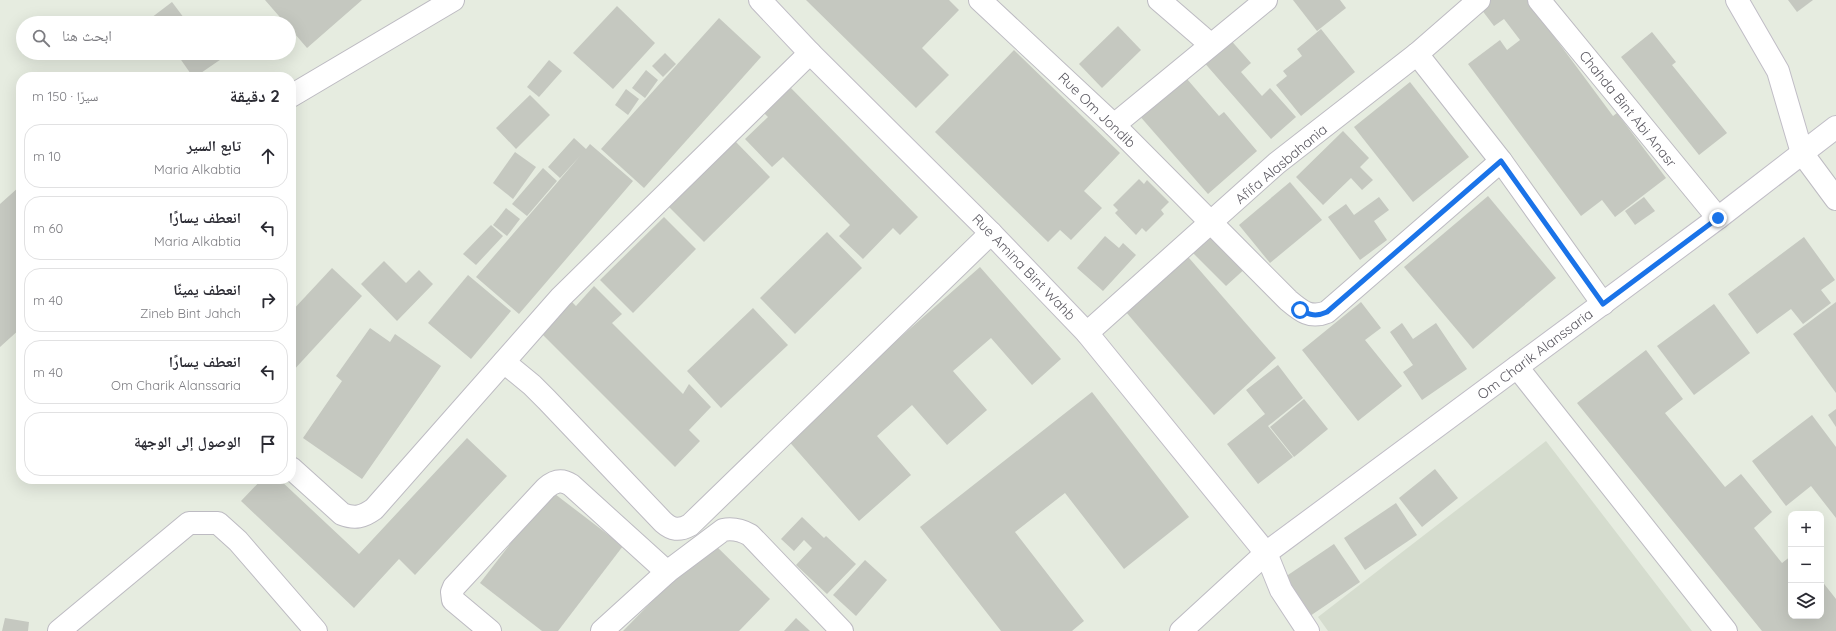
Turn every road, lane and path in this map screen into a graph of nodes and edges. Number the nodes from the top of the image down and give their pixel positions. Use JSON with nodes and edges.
{"nodes":[{"id":1,"x":453,"y":0,"type":"edge"},
{"id":2,"x":760,"y":0,"type":"edge"},
{"id":3,"x":980,"y":0,"type":"edge"},
{"id":4,"x":1159,"y":0,"type":"edge"},
{"id":5,"x":1266,"y":0,"type":"edge"},
{"id":6,"x":1479,"y":0,"type":"edge"},
{"id":7,"x":1539,"y":0,"type":"edge"},
{"id":8,"x":1737,"y":0,"type":"edge"},
{"id":9,"x":1210,"y":44,"type":"junction"},
{"id":10,"x":810,"y":53,"type":"junction"},
{"id":11,"x":1417,"y":54,"type":"junction"},
{"id":12,"x":296,"y":93,"type":"edge"},
{"id":13,"x":1114,"y":125,"type":"junction"},
{"id":14,"x":1836,"y":127,"type":"edge"},
{"id":15,"x":1802,"y":153,"type":"junction"},
{"id":16,"x":1501,"y":161,"type":"junction"},
{"id":17,"x":1836,"y":199,"type":"edge"},
{"id":18,"x":1718,"y":218,"type":"junction"},
{"id":19,"x":1212,"y":222,"type":"junction"},
{"id":20,"x":991,"y":233,"type":"junction"},
{"id":21,"x":1603,"y":304,"type":"junction"},
{"id":22,"x":1087,"y":333,"type":"junction"},
{"id":23,"x":504,"y":362,"type":"junction"},
{"id":24,"x":1517,"y":367,"type":"junction"},
{"id":25,"x":296,"y":473,"type":"edge"},
{"id":26,"x":1266,"y":553,"type":"junction"},
{"id":27,"x":666,"y":572,"type":"junction"},
{"id":28,"x":60,"y":631,"type":"edge"},
{"id":29,"x":316,"y":631,"type":"edge"},
{"id":30,"x":490,"y":631,"type":"edge"},
{"id":31,"x":602,"y":631,"type":"edge"},
{"id":32,"x":842,"y":631,"type":"edge"},
{"id":33,"x":1181,"y":631,"type":"edge"},
{"id":34,"x":1308,"y":631,"type":"edge"},
{"id":35,"x":1726,"y":631,"type":"edge"}],
"edges":[{"from":1,"to":12,"type":"street"},
{"from":2,"to":10,"type":"street","name":"Rue Amina Bint Wahb"},
{"from":3,"to":13,"type":"street","name":"Rue Om Jondib"},
{"from":4,"to":9,"type":"street"},
{"from":5,"to":9,"type":"street"},
{"from":6,"to":11,"type":"street","name":"Afifa Alasbahania"},
{"from":7,"to":18,"type":"street","name":"Chahda Bint Abi Anasr"},
{"from":8,"to":15,"type":"street"},
{"from":9,"to":13,"type":"street"},
{"from":10,"to":20,"type":"street","name":"Rue Amina Bint Wahb"},
{"from":10,"to":23,"type":"street"},
{"from":11,"to":16,"type":"street"},
{"from":11,"to":19,"type":"street","name":"Afifa Alasbahania"},
{"from":13,"to":19,"type":"street","name":"Rue Om Jondib"},
{"from":14,"to":15,"type":"street","name":"Om Charik Alanssaria"},
{"from":15,"to":17,"type":"street"},
{"from":15,"to":18,"type":"street","name":"Om Charik Alanssaria"},
{"from":16,"to":19,"type":"street","name":"Rue Om Jondib"},
{"from":16,"to":21,"type":"street"},
{"from":18,"to":21,"type":"street","name":"Om Charik Alanssaria"},
{"from":19,"to":22,"type":"street","name":"Afifa Alasbahania"},
{"from":20,"to":22,"type":"street","name":"Rue Amina Bint Wahb"},
{"from":20,"to":23,"type":"street"},
{"from":21,"to":24,"type":"street","name":"Om Charik Alanssaria"},
{"from":22,"to":26,"type":"street","name":"Rue Amina Bint Wahb"},
{"from":23,"to":25,"type":"street"},
{"from":24,"to":26,"type":"street","name":"Om Charik Alanssaria"},
{"from":24,"to":35,"type":"street"},
{"from":26,"to":33,"type":"street","name":"Om Charik Alanssaria"},
{"from":26,"to":34,"type":"street","name":"Rue Amina Bint Wahb"},
{"from":27,"to":30,"type":"street"},
{"from":27,"to":31,"type":"street"},
{"from":27,"to":32,"type":"street"},
{"from":28,"to":29,"type":"street"}]}
